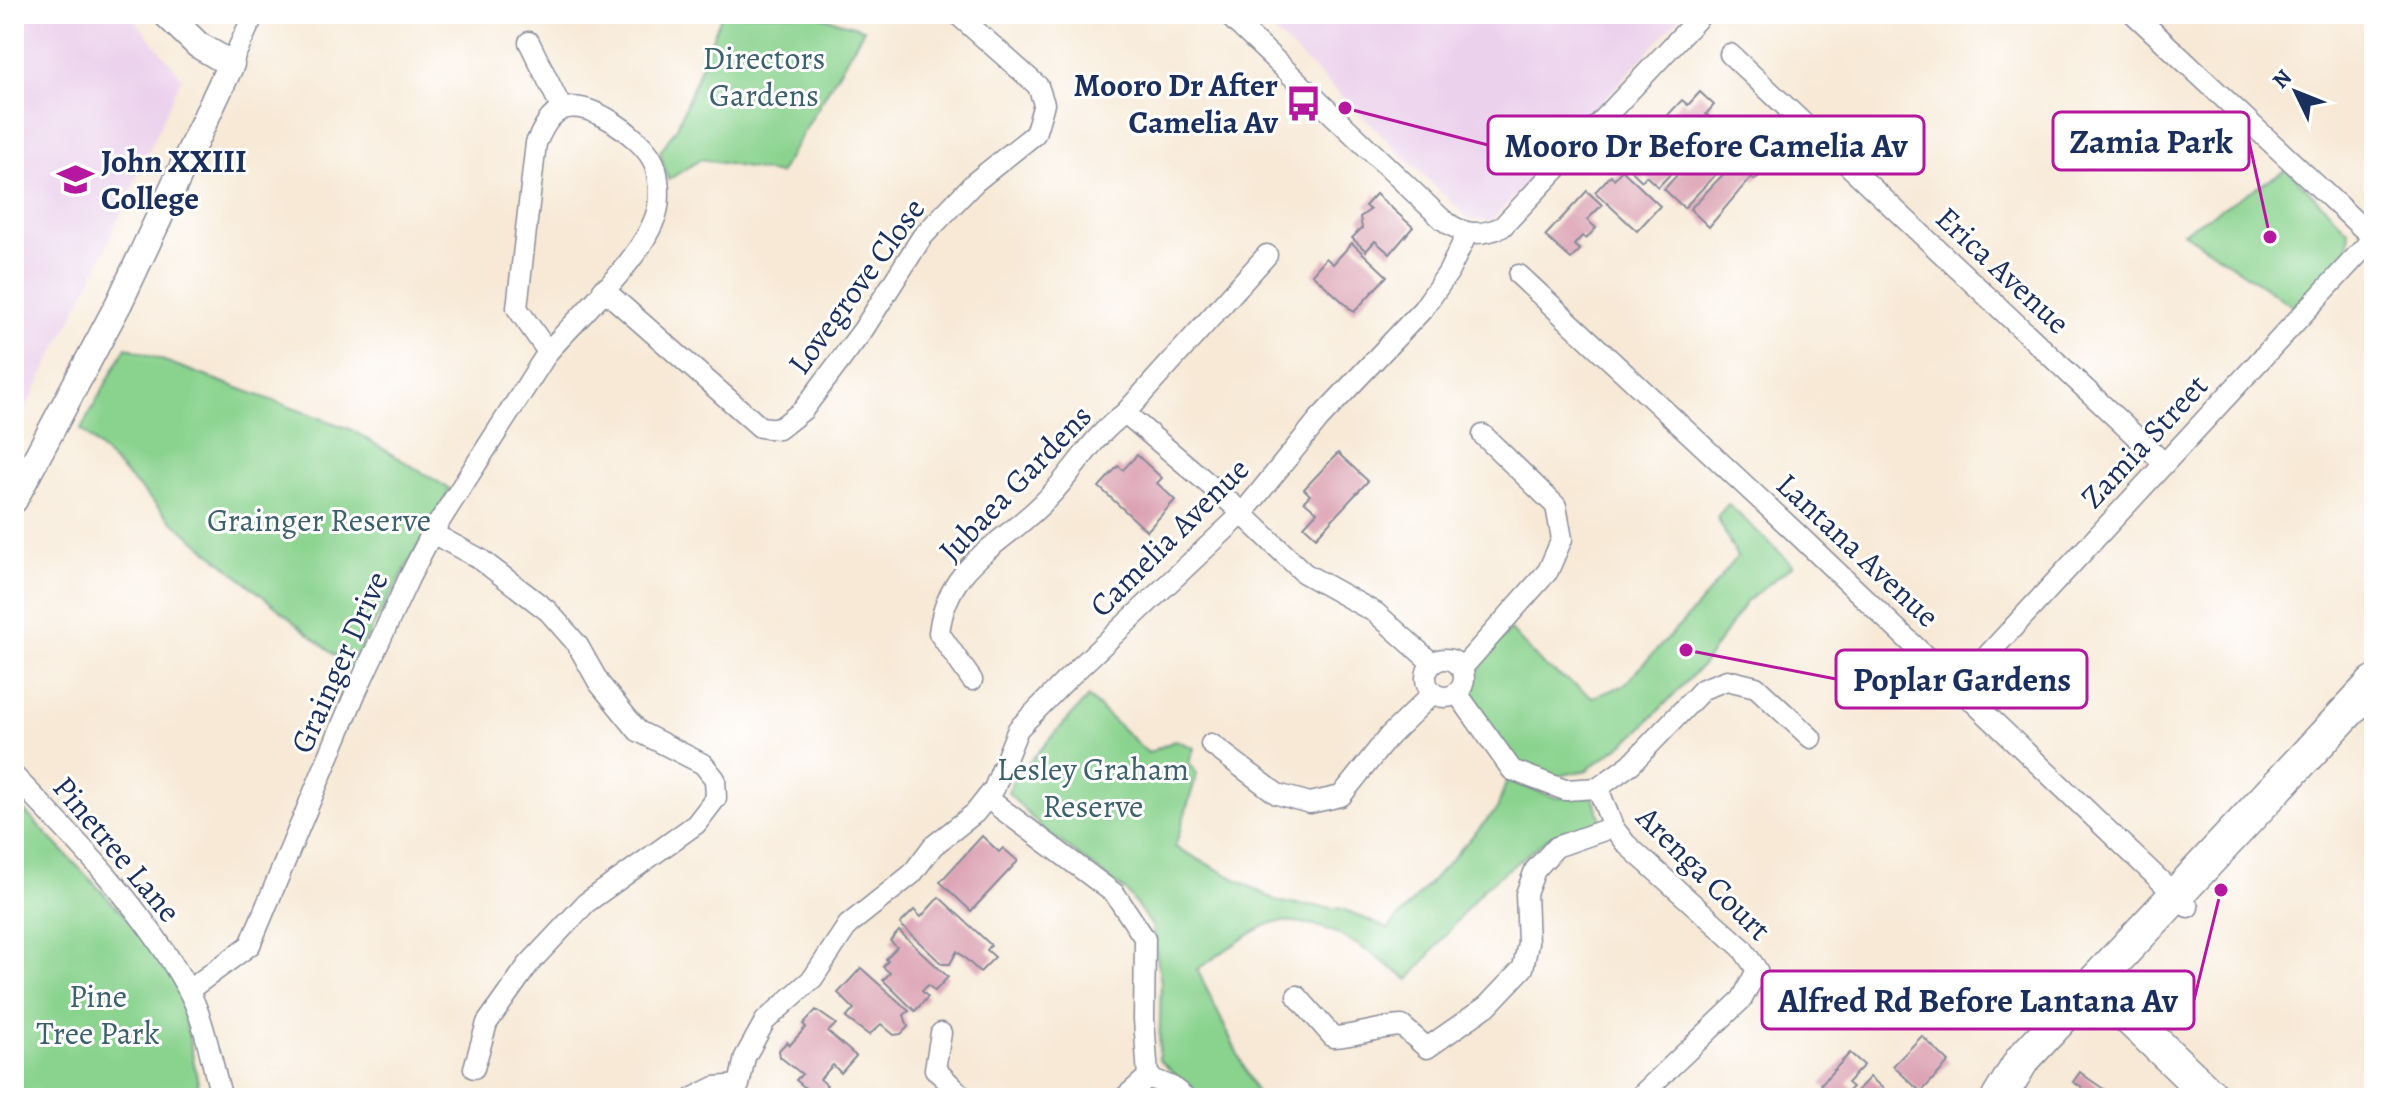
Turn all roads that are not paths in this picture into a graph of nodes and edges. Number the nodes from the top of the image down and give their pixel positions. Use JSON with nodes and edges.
{"nodes":[{"id":1,"x":166,"y":14,"type":"edge"},
{"id":2,"x":254,"y":14,"type":"edge"},
{"id":3,"x":957,"y":14,"type":"edge"},
{"id":4,"x":1227,"y":14,"type":"edge"},
{"id":5,"x":1702,"y":14,"type":"edge"},
{"id":6,"x":2134,"y":14,"type":"edge"},
{"id":7,"x":529,"y":42,"type":"dead end"},
{"id":8,"x":1730,"y":54,"type":"dead end"},
{"id":9,"x":231,"y":64,"type":"junction"},
{"id":10,"x":562,"y":109,"type":"junction"},
{"id":11,"x":1467,"y":234,"type":"junction"},
{"id":12,"x":2374,"y":238,"type":"edge"},
{"id":13,"x":1267,"y":255,"type":"dead end"},
{"id":14,"x":1519,"y":275,"type":"dead end"},
{"id":15,"x":603,"y":289,"type":"junction"},
{"id":16,"x":548,"y":352,"type":"junction"},
{"id":17,"x":1125,"y":413,"type":"junction"},
{"id":18,"x":1483,"y":435,"type":"dead end"},
{"id":19,"x":2164,"y":463,"type":"junction"},
{"id":20,"x":14,"y":500,"type":"edge"},
{"id":21,"x":1242,"y":514,"type":"junction"},
{"id":22,"x":432,"y":533,"type":"junction"},
{"id":23,"x":1432,"y":663,"type":"junction"},
{"id":24,"x":1462,"y":668,"type":"junction"},
{"id":25,"x":972,"y":680,"type":"dead end"},
{"id":26,"x":2374,"y":683,"type":"edge"},
{"id":27,"x":1959,"y":686,"type":"junction"},
{"id":28,"x":1433,"y":693,"type":"junction"},
{"id":29,"x":1457,"y":693,"type":"junction"},
{"id":30,"x":2374,"y":708,"type":"edge"},
{"id":31,"x":1811,"y":738,"type":"dead end"},
{"id":32,"x":1211,"y":744,"type":"dead end"},
{"id":33,"x":14,"y":776,"type":"edge"},
{"id":34,"x":1598,"y":788,"type":"junction"},
{"id":35,"x":987,"y":798,"type":"junction"},
{"id":36,"x":1613,"y":827,"type":"junction"},
{"id":37,"x":2181,"y":901,"type":"junction"},
{"id":38,"x":189,"y":990,"type":"junction"},
{"id":39,"x":2100,"y":990,"type":"junction"},
{"id":40,"x":1297,"y":996,"type":"dead end"},
{"id":41,"x":941,"y":1033,"type":"dead end"},
{"id":42,"x":474,"y":1068,"type":"dead end"},
{"id":43,"x":1148,"y":1077,"type":"junction"},
{"id":44,"x":746,"y":1092,"type":"edge"},
{"id":45,"x":222,"y":1098,"type":"edge"},
{"id":46,"x":693,"y":1098,"type":"edge"},
{"id":47,"x":964,"y":1098,"type":"edge"},
{"id":48,"x":1124,"y":1098,"type":"edge"},
{"id":49,"x":1186,"y":1098,"type":"edge"},
{"id":50,"x":1638,"y":1098,"type":"edge"},
{"id":51,"x":1999,"y":1098,"type":"edge"},
{"id":52,"x":2009,"y":1098,"type":"edge"},
{"id":53,"x":2213,"y":1098,"type":"edge"}],
"edges":[{"from":1,"to":9,"type":"street"},
{"from":2,"to":9,"type":"street"},
{"from":3,"to":15,"type":"street","name":"Lovegrove Close"},
{"from":4,"to":11,"type":"street"},
{"from":5,"to":11,"type":"street"},
{"from":6,"to":12,"type":"street"},
{"from":7,"to":10,"type":"street"},
{"from":8,"to":19,"type":"street","name":"Erica Avenue"},
{"from":9,"to":20,"type":"street"},
{"from":10,"to":15,"type":"street","name":"Grainger Drive"},
{"from":10,"to":16,"type":"street"},
{"from":11,"to":21,"type":"street","name":"Camelia Avenue"},
{"from":12,"to":19,"type":"street","name":"Zamia Street"},
{"from":13,"to":17,"type":"street","name":"Jubaea Gardens"},
{"from":14,"to":27,"type":"street","name":"Lantana Avenue"},
{"from":15,"to":16,"type":"street","name":"Grainger Drive"},
{"from":16,"to":22,"type":"street","name":"Grainger Drive"},
{"from":17,"to":21,"type":"street","name":"Jubaea Gardens"},
{"from":17,"to":25,"type":"street","name":"Jubaea Gardens"},
{"from":18,"to":24,"type":"street"},
{"from":19,"to":27,"type":"street","name":"Zamia Street"},
{"from":21,"to":23,"type":"street","name":"Jubaea Gardens"},
{"from":21,"to":35,"type":"street","name":"Camelia Avenue"},
{"from":22,"to":38,"type":"street","name":"Grainger Drive"},
{"from":22,"to":42,"type":"street"},
{"from":23,"to":24,"type":"street"},
{"from":23,"to":28,"type":"street"},
{"from":24,"to":29,"type":"street"},
{"from":26,"to":37,"type":"main road"},
{"from":27,"to":37,"type":"street","name":"Lantana Avenue"},
{"from":28,"to":29,"type":"street"},
{"from":28,"to":32,"type":"street"},
{"from":29,"to":34,"type":"street"},
{"from":30,"to":37,"type":"main road"},
{"from":31,"to":34,"type":"street"},
{"from":33,"to":38,"type":"street","name":"Pinetree Lane"},
{"from":34,"to":36,"type":"street","name":"Arenga Court"},
{"from":35,"to":43,"type":"street"},
{"from":35,"to":44,"type":"street","name":"Camelia Avenue"},
{"from":36,"to":40,"type":"street"},
{"from":36,"to":50,"type":"street","name":"Arenga Court"},
{"from":37,"to":39,"type":"main road"},
{"from":38,"to":45,"type":"street","name":"Pinetree Lane"},
{"from":39,"to":51,"type":"main road"},
{"from":39,"to":52,"type":"main road"},
{"from":39,"to":53,"type":"main road"},
{"from":41,"to":47,"type":"street"},
{"from":43,"to":48,"type":"street"},
{"from":43,"to":49,"type":"street"},
{"from":44,"to":46,"type":"street","name":"Camelia Avenue"}]}
